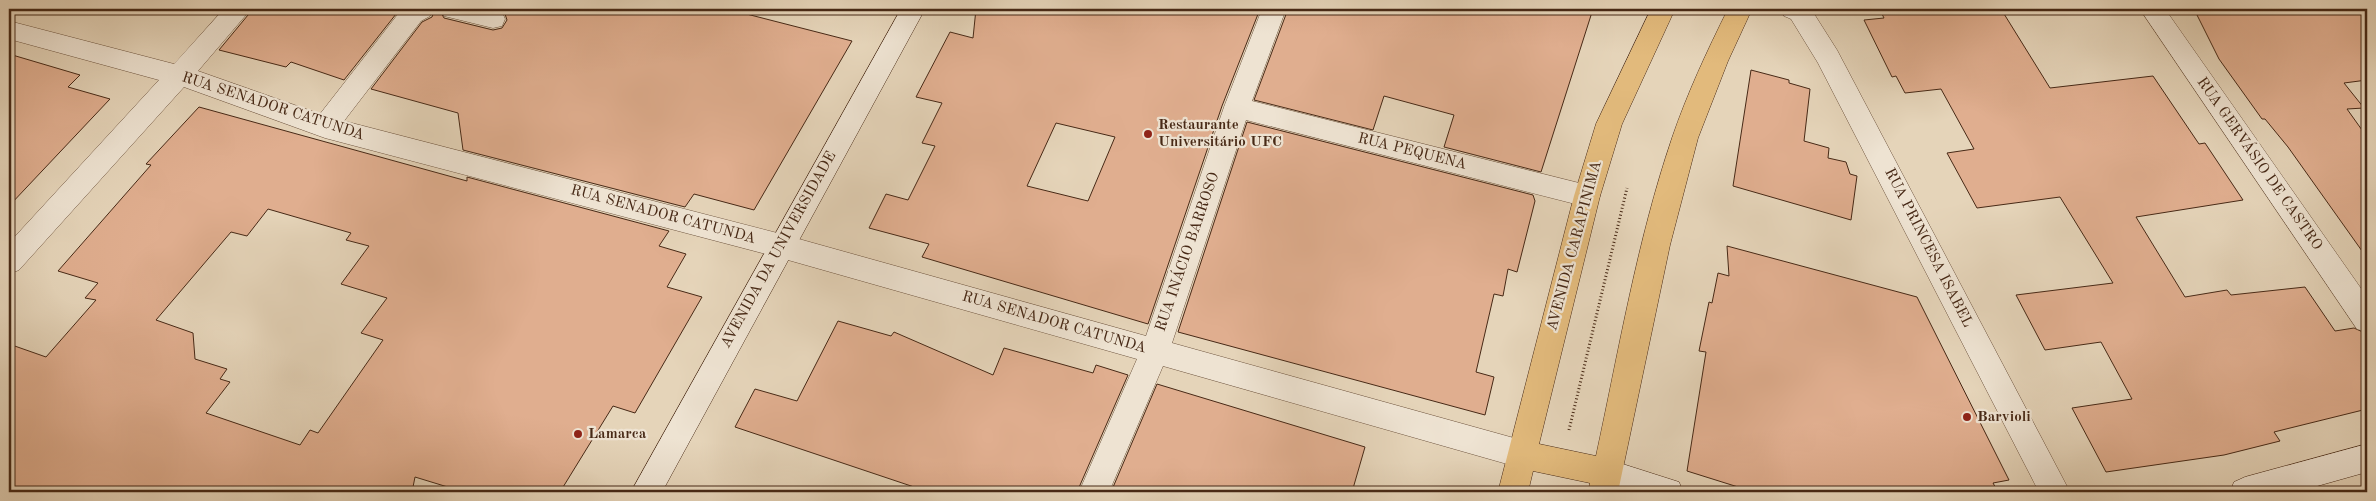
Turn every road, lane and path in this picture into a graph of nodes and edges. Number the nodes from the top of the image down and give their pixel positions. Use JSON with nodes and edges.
{"nodes":[{"id":1,"x":238,"y":9,"type":"edge"},
{"id":2,"x":421,"y":9,"type":"edge"},
{"id":3,"x":453,"y":9,"type":"edge"},
{"id":4,"x":913,"y":9,"type":"edge"},
{"id":5,"x":1274,"y":9,"type":"edge"},
{"id":6,"x":1663,"y":9,"type":"edge"},
{"id":7,"x":1740,"y":9,"type":"edge"},
{"id":8,"x":1793,"y":9,"type":"edge"},
{"id":9,"x":2152,"y":9,"type":"edge"},
{"id":10,"x":493,"y":19,"type":"dead end"},
{"id":11,"x":9,"y":30,"type":"edge"},
{"id":12,"x":179,"y":75,"type":"junction"},
{"id":13,"x":1237,"y":108,"type":"junction"},
{"id":14,"x":325,"y":127,"type":"junction"},
{"id":15,"x":1587,"y":196,"type":"junction"},
{"id":16,"x":781,"y":246,"type":"junction"},
{"id":17,"x":9,"y":262,"type":"edge"},
{"id":18,"x":2367,"y":320,"type":"edge"},
{"id":19,"x":1155,"y":351,"type":"junction"},
{"id":20,"x":1521,"y":454,"type":"junction"},
{"id":21,"x":2367,"y":458,"type":"edge"},
{"id":22,"x":1605,"y":483,"type":"edge"},
{"id":23,"x":646,"y":492,"type":"edge"},
{"id":24,"x":1094,"y":492,"type":"edge"},
{"id":25,"x":1514,"y":492,"type":"edge"},
{"id":26,"x":1668,"y":492,"type":"edge"},
{"id":27,"x":2055,"y":492,"type":"edge"},
{"id":28,"x":2245,"y":492,"type":"edge"}],
"edges":[{"from":1,"to":12,"type":"street"},
{"from":2,"to":14,"type":"street"},
{"from":3,"to":10,"type":"street"},
{"from":4,"to":16,"type":"street","name":"AVENIDA DA UNIVERSIDADE"},
{"from":5,"to":13,"type":"street","name":"RUA INÁCIO BARROSO"},
{"from":6,"to":15,"type":"main road","name":"AVENIDA CARAPINIMA"},
{"from":7,"to":22,"type":"main road"},
{"from":8,"to":27,"type":"street","name":"RUA PRINCESA ISABEL"},
{"from":9,"to":18,"type":"street","name":"RUA GERVÁSIO DE CASTRO"},
{"from":11,"to":12,"type":"street","name":"RUA SENADOR CATUNDA"},
{"from":12,"to":14,"type":"street","name":"RUA SENADOR CATUNDA"},
{"from":12,"to":17,"type":"street"},
{"from":13,"to":15,"type":"street","name":"RUA PEQUENA"},
{"from":13,"to":19,"type":"street","name":"RUA INÁCIO BARROSO"},
{"from":14,"to":16,"type":"street","name":"RUA SENADOR CATUNDA"},
{"from":15,"to":20,"type":"main road","name":"AVENIDA CARAPINIMA"},
{"from":16,"to":19,"type":"street","name":"RUA SENADOR CATUNDA"},
{"from":16,"to":23,"type":"street","name":"AVENIDA DA UNIVERSIDADE"},
{"from":19,"to":20,"type":"street","name":"RUA SENADOR CATUNDA"},
{"from":19,"to":24,"type":"street","name":"RUA INÁCIO BARROSO"},
{"from":20,"to":22,"type":"main road"},
{"from":20,"to":25,"type":"main road","name":"AVENIDA CARAPINIMA"},
{"from":21,"to":28,"type":"street"},
{"from":22,"to":26,"type":"street"}]}
